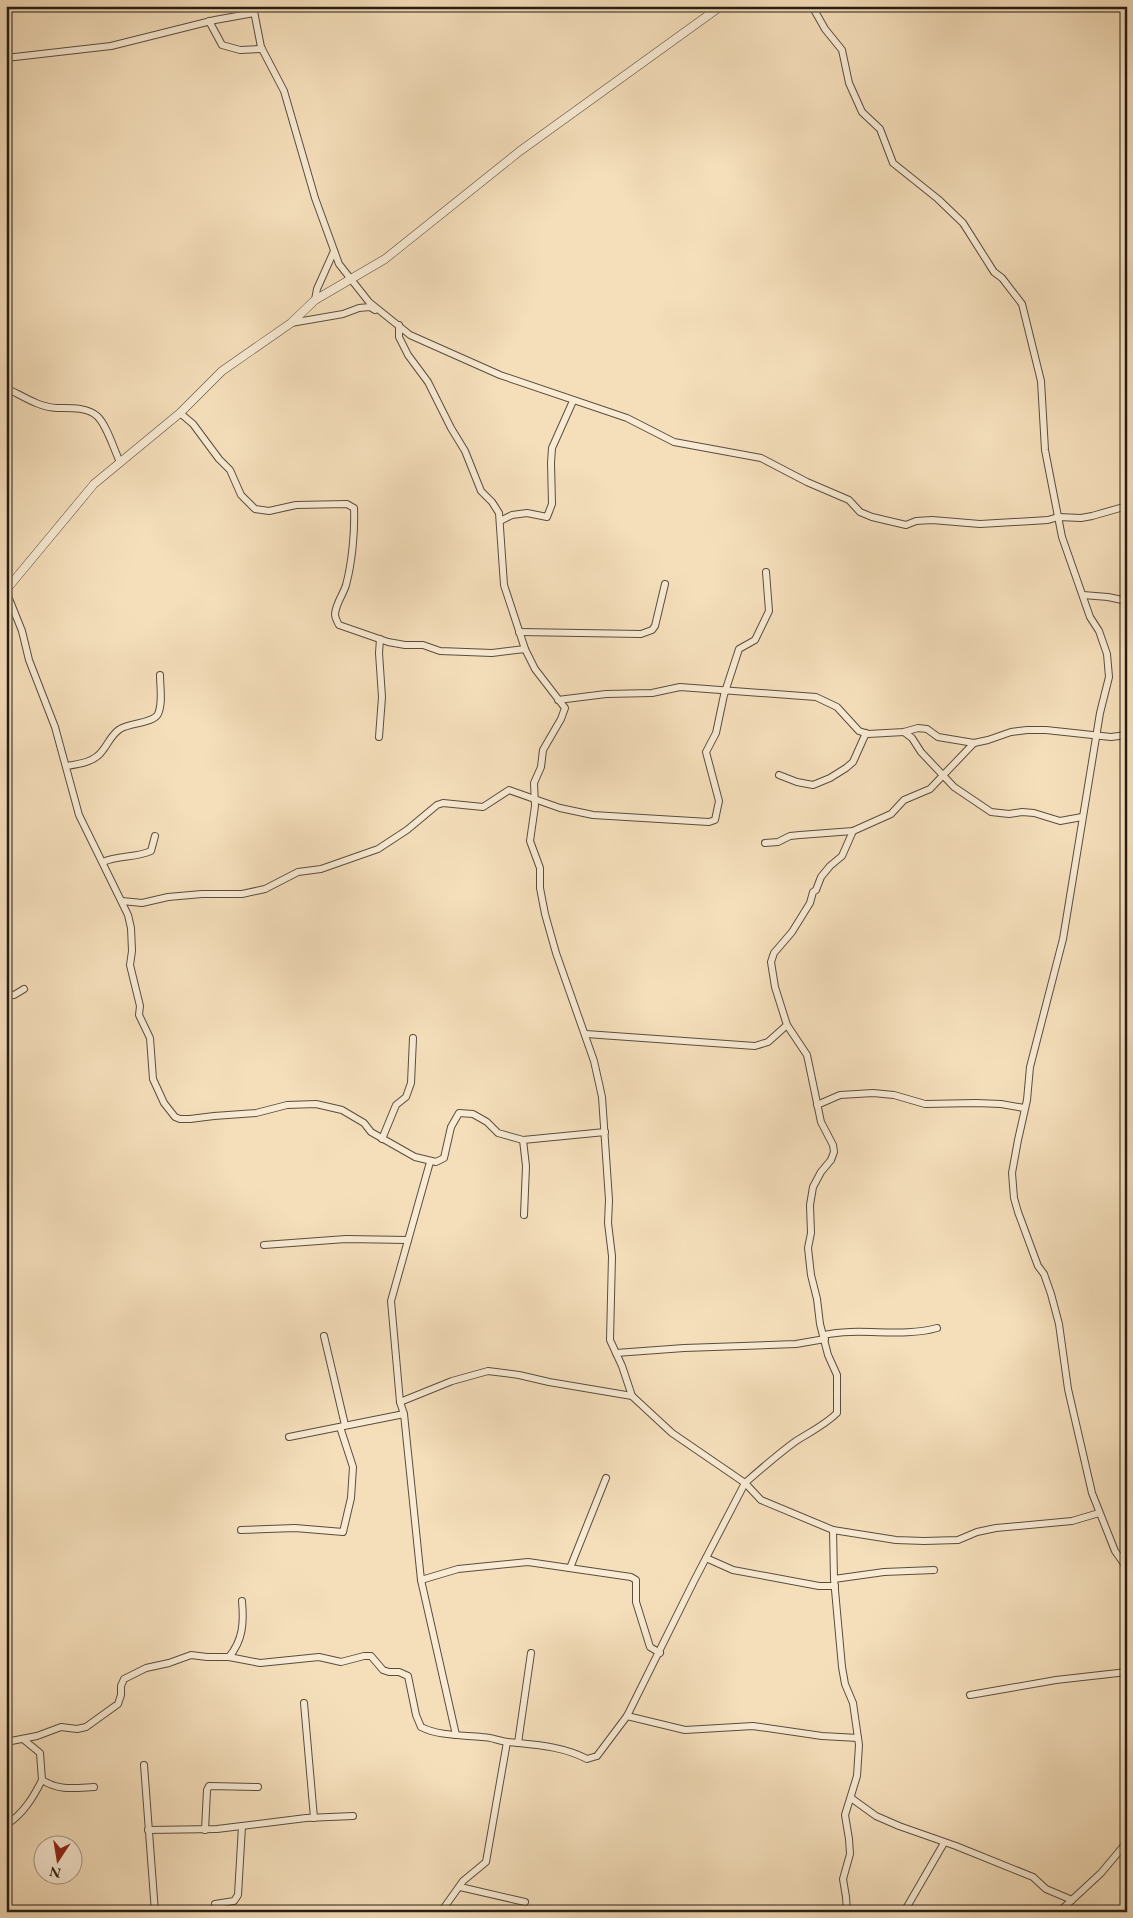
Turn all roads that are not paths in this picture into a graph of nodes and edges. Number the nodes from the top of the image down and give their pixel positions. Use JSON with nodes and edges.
{"nodes":[{"id":1,"x":721,"y":6,"type":"edge"},
{"id":2,"x":812,"y":6,"type":"edge"},
{"id":3,"x":254,"y":10,"type":"edge"},
{"id":4,"x":209,"y":21,"type":"junction"},
{"id":5,"x":262,"y":49,"type":"junction"},
{"id":6,"x":6,"y":58,"type":"edge"},
{"id":7,"x":334,"y":251,"type":"junction"},
{"id":8,"x":351,"y":277,"type":"junction"},
{"id":9,"x":314,"y":300,"type":"junction"},
{"id":10,"x":383,"y":314,"type":"junction"},
{"id":11,"x":291,"y":323,"type":"junction"},
{"id":12,"x":399,"y":325,"type":"junction"},
{"id":13,"x":6,"y":388,"type":"edge"},
{"id":14,"x":573,"y":401,"type":"junction"},
{"id":15,"x":180,"y":413,"type":"junction"},
{"id":16,"x":120,"y":462,"type":"junction"},
{"id":17,"x":1127,"y":506,"type":"edge"},
{"id":18,"x":1058,"y":518,"type":"junction"},
{"id":19,"x":500,"y":522,"type":"junction"},
{"id":20,"x":766,"y":572,"type":"dead end"},
{"id":21,"x":665,"y":584,"type":"dead end"},
{"id":22,"x":6,"y":590,"type":"edge"},
{"id":23,"x":1083,"y":595,"type":"junction"},
{"id":24,"x":1127,"y":601,"type":"edge"},
{"id":25,"x":519,"y":632,"type":"junction"},
{"id":26,"x":380,"y":639,"type":"junction"},
{"id":27,"x":525,"y":649,"type":"junction"},
{"id":28,"x":160,"y":675,"type":"dead end"},
{"id":29,"x":725,"y":691,"type":"junction"},
{"id":30,"x":558,"y":700,"type":"junction"},
{"id":31,"x":904,"y":732,"type":"junction"},
{"id":32,"x":866,"y":733,"type":"junction"},
{"id":33,"x":1127,"y":735,"type":"edge"},
{"id":34,"x":1098,"y":736,"type":"junction"},
{"id":35,"x":378,"y":737,"type":"dead end"},
{"id":36,"x":974,"y":743,"type":"junction"},
{"id":37,"x":66,"y":766,"type":"junction"},
{"id":38,"x":779,"y":775,"type":"dead end"},
{"id":39,"x":943,"y":775,"type":"junction"},
{"id":40,"x":534,"y":798,"type":"junction"},
{"id":41,"x":1082,"y":817,"type":"junction"},
{"id":42,"x":852,"y":831,"type":"junction"},
{"id":43,"x":155,"y":836,"type":"dead end"},
{"id":44,"x":765,"y":843,"type":"dead end"},
{"id":45,"x":102,"y":862,"type":"junction"},
{"id":46,"x":122,"y":901,"type":"junction"},
{"id":47,"x":24,"y":990,"type":"dead end"},
{"id":48,"x":6,"y":996,"type":"edge"},
{"id":49,"x":787,"y":1025,"type":"junction"},
{"id":50,"x":586,"y":1034,"type":"junction"},
{"id":51,"x":413,"y":1038,"type":"dead end"},
{"id":52,"x":817,"y":1106,"type":"junction"},
{"id":53,"x":1024,"y":1108,"type":"junction"},
{"id":54,"x":605,"y":1132,"type":"junction"},
{"id":55,"x":382,"y":1138,"type":"junction"},
{"id":56,"x":523,"y":1140,"type":"junction"},
{"id":57,"x":430,"y":1162,"type":"junction"},
{"id":58,"x":524,"y":1215,"type":"dead end"},
{"id":59,"x":408,"y":1240,"type":"junction"},
{"id":60,"x":264,"y":1245,"type":"dead end"},
{"id":61,"x":936,"y":1328,"type":"dead end"},
{"id":62,"x":324,"y":1336,"type":"dead end"},
{"id":63,"x":824,"y":1337,"type":"junction"},
{"id":64,"x":616,"y":1353,"type":"junction"},
{"id":65,"x":632,"y":1396,"type":"junction"},
{"id":66,"x":400,"y":1402,"type":"junction"},
{"id":67,"x":404,"y":1414,"type":"junction"},
{"id":68,"x":343,"y":1426,"type":"junction"},
{"id":69,"x":289,"y":1437,"type":"dead end"},
{"id":70,"x":606,"y":1478,"type":"dead end"},
{"id":71,"x":745,"y":1483,"type":"junction"},
{"id":72,"x":1099,"y":1513,"type":"junction"},
{"id":73,"x":242,"y":1530,"type":"dead end"},
{"id":74,"x":834,"y":1530,"type":"junction"},
{"id":75,"x":706,"y":1558,"type":"junction"},
{"id":76,"x":570,"y":1568,"type":"junction"},
{"id":77,"x":1127,"y":1568,"type":"edge"},
{"id":78,"x":934,"y":1570,"type":"dead end"},
{"id":79,"x":834,"y":1579,"type":"junction"},
{"id":80,"x":421,"y":1580,"type":"junction"},
{"id":81,"x":835,"y":1586,"type":"junction"},
{"id":82,"x":242,"y":1601,"type":"dead end"},
{"id":83,"x":531,"y":1653,"type":"dead end"},
{"id":84,"x":660,"y":1653,"type":"junction"},
{"id":85,"x":229,"y":1657,"type":"junction"},
{"id":86,"x":1127,"y":1672,"type":"edge"},
{"id":87,"x":970,"y":1695,"type":"dead end"},
{"id":88,"x":304,"y":1702,"type":"dead end"},
{"id":89,"x":627,"y":1716,"type":"junction"},
{"id":90,"x":456,"y":1735,"type":"junction"},
{"id":91,"x":858,"y":1738,"type":"junction"},
{"id":92,"x":23,"y":1739,"type":"junction"},
{"id":93,"x":6,"y":1742,"type":"edge"},
{"id":94,"x":507,"y":1742,"type":"junction"},
{"id":95,"x":518,"y":1743,"type":"junction"},
{"id":96,"x":144,"y":1764,"type":"dead end"},
{"id":97,"x":42,"y":1780,"type":"junction"},
{"id":98,"x":94,"y":1787,"type":"dead end"},
{"id":99,"x":258,"y":1787,"type":"dead end"},
{"id":100,"x":851,"y":1798,"type":"junction"},
{"id":101,"x":353,"y":1816,"type":"dead end"},
{"id":102,"x":314,"y":1818,"type":"junction"},
{"id":103,"x":6,"y":1824,"type":"edge"},
{"id":104,"x":242,"y":1826,"type":"junction"},
{"id":105,"x":148,"y":1830,"type":"junction"},
{"id":106,"x":205,"y":1830,"type":"junction"},
{"id":107,"x":1127,"y":1842,"type":"edge"},
{"id":108,"x":944,"y":1843,"type":"junction"},
{"id":109,"x":460,"y":1887,"type":"junction"},
{"id":110,"x":1072,"y":1900,"type":"junction"},
{"id":111,"x":525,"y":1902,"type":"dead end"},
{"id":112,"x":215,"y":1904,"type":"dead end"},
{"id":113,"x":155,"y":1912,"type":"edge"},
{"id":114,"x":441,"y":1912,"type":"edge"},
{"id":115,"x":847,"y":1912,"type":"edge"},
{"id":116,"x":904,"y":1912,"type":"edge"},
{"id":117,"x":1060,"y":1912,"type":"edge"}],
"edges":[{"from":1,"to":8,"type":"street"},
{"from":2,"to":18,"type":"street"},
{"from":3,"to":4,"type":"street"},
{"from":3,"to":5,"type":"street"},
{"from":4,"to":5,"type":"street"},
{"from":4,"to":6,"type":"street"},
{"from":5,"to":7,"type":"street"},
{"from":7,"to":8,"type":"street"},
{"from":7,"to":9,"type":"street"},
{"from":8,"to":9,"type":"street"},
{"from":8,"to":10,"type":"street"},
{"from":9,"to":11,"type":"street"},
{"from":10,"to":11,"type":"street"},
{"from":10,"to":12,"type":"street"},
{"from":11,"to":15,"type":"street"},
{"from":12,"to":14,"type":"street"},
{"from":12,"to":19,"type":"street"},
{"from":13,"to":16,"type":"street"},
{"from":14,"to":18,"type":"street"},
{"from":14,"to":19,"type":"street"},
{"from":15,"to":16,"type":"street"},
{"from":15,"to":26,"type":"street"},
{"from":16,"to":22,"type":"street"},
{"from":17,"to":18,"type":"street"},
{"from":18,"to":23,"type":"street"},
{"from":19,"to":25,"type":"street"},
{"from":20,"to":29,"type":"street"},
{"from":21,"to":25,"type":"street"},
{"from":22,"to":37,"type":"street"},
{"from":23,"to":24,"type":"street"},
{"from":23,"to":34,"type":"street"},
{"from":25,"to":27,"type":"street"},
{"from":26,"to":27,"type":"street"},
{"from":26,"to":35,"type":"street"},
{"from":27,"to":30,"type":"street"},
{"from":28,"to":37,"type":"street"},
{"from":29,"to":30,"type":"street"},
{"from":29,"to":32,"type":"street"},
{"from":29,"to":40,"type":"street"},
{"from":30,"to":40,"type":"street"},
{"from":31,"to":32,"type":"street"},
{"from":31,"to":36,"type":"street"},
{"from":31,"to":39,"type":"street"},
{"from":32,"to":38,"type":"street"},
{"from":33,"to":34,"type":"street"},
{"from":34,"to":36,"type":"street"},
{"from":34,"to":41,"type":"street"},
{"from":36,"to":39,"type":"street"},
{"from":37,"to":45,"type":"street"},
{"from":39,"to":41,"type":"street"},
{"from":39,"to":42,"type":"street"},
{"from":40,"to":46,"type":"street"},
{"from":40,"to":50,"type":"street"},
{"from":41,"to":53,"type":"street"},
{"from":42,"to":44,"type":"street"},
{"from":42,"to":49,"type":"street"},
{"from":43,"to":45,"type":"street"},
{"from":45,"to":46,"type":"street"},
{"from":46,"to":55,"type":"street"},
{"from":47,"to":48,"type":"street"},
{"from":49,"to":50,"type":"street"},
{"from":49,"to":52,"type":"street"},
{"from":50,"to":54,"type":"street"},
{"from":51,"to":55,"type":"street"},
{"from":52,"to":53,"type":"street"},
{"from":52,"to":63,"type":"street"},
{"from":53,"to":72,"type":"street"},
{"from":54,"to":56,"type":"street"},
{"from":54,"to":64,"type":"street"},
{"from":55,"to":57,"type":"street"},
{"from":56,"to":57,"type":"street"},
{"from":56,"to":58,"type":"street"},
{"from":57,"to":59,"type":"street"},
{"from":59,"to":60,"type":"street"},
{"from":59,"to":66,"type":"street"},
{"from":61,"to":63,"type":"street"},
{"from":62,"to":68,"type":"street"},
{"from":63,"to":64,"type":"street"},
{"from":63,"to":71,"type":"street"},
{"from":64,"to":65,"type":"street"},
{"from":65,"to":66,"type":"street"},
{"from":65,"to":71,"type":"street"},
{"from":66,"to":67,"type":"street"},
{"from":67,"to":68,"type":"street"},
{"from":67,"to":80,"type":"street"},
{"from":68,"to":69,"type":"street"},
{"from":68,"to":73,"type":"street"},
{"from":70,"to":76,"type":"street"},
{"from":71,"to":74,"type":"street"},
{"from":71,"to":75,"type":"street"},
{"from":72,"to":74,"type":"street"},
{"from":72,"to":77,"type":"street"},
{"from":74,"to":79,"type":"street"},
{"from":75,"to":81,"type":"street"},
{"from":75,"to":84,"type":"street"},
{"from":76,"to":80,"type":"street"},
{"from":76,"to":84,"type":"street"},
{"from":78,"to":79,"type":"street"},
{"from":79,"to":81,"type":"street"},
{"from":80,"to":90,"type":"street"},
{"from":81,"to":91,"type":"street"},
{"from":82,"to":85,"type":"street"},
{"from":83,"to":95,"type":"street"},
{"from":84,"to":89,"type":"street"},
{"from":85,"to":90,"type":"street"},
{"from":85,"to":92,"type":"street"},
{"from":86,"to":87,"type":"street"},
{"from":88,"to":102,"type":"street"},
{"from":89,"to":91,"type":"street"},
{"from":89,"to":95,"type":"street"},
{"from":90,"to":94,"type":"street"},
{"from":91,"to":100,"type":"street"},
{"from":92,"to":93,"type":"street"},
{"from":92,"to":97,"type":"street"},
{"from":94,"to":95,"type":"street"},
{"from":94,"to":109,"type":"street"},
{"from":96,"to":105,"type":"street"},
{"from":97,"to":98,"type":"street"},
{"from":97,"to":103,"type":"street"},
{"from":99,"to":106,"type":"street"},
{"from":100,"to":108,"type":"street"},
{"from":100,"to":115,"type":"street"},
{"from":101,"to":102,"type":"street"},
{"from":102,"to":104,"type":"street"},
{"from":104,"to":106,"type":"street"},
{"from":104,"to":112,"type":"street"},
{"from":105,"to":106,"type":"street"},
{"from":105,"to":113,"type":"street"},
{"from":107,"to":110,"type":"street"},
{"from":108,"to":110,"type":"street"},
{"from":108,"to":116,"type":"street"},
{"from":109,"to":111,"type":"street"},
{"from":109,"to":114,"type":"street"},
{"from":110,"to":117,"type":"street"}]}
